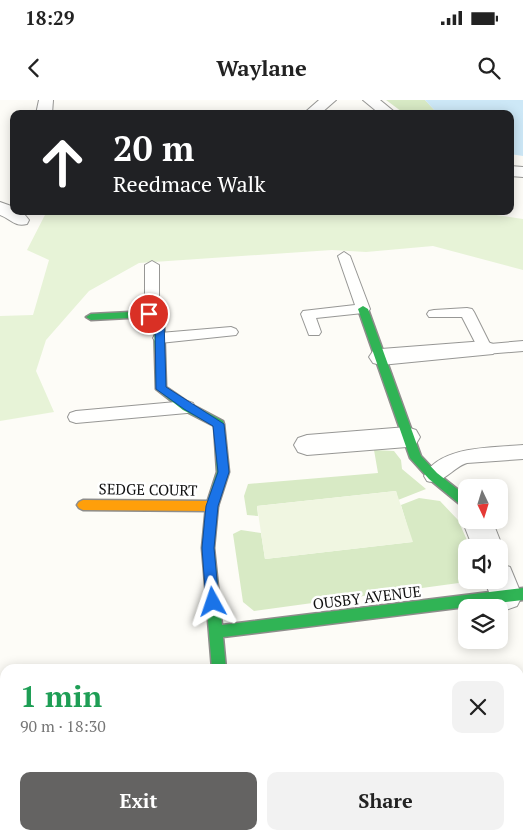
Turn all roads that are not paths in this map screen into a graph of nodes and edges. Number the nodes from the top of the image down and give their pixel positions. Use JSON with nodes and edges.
{"nodes":[{"id":1,"x":329,"y":100,"type":"edge"},
{"id":2,"x":370,"y":100,"type":"edge"},
{"id":3,"x":315,"y":110,"type":"edge"},
{"id":4,"x":384,"y":110,"type":"edge"},
{"id":5,"x":344,"y":256,"type":"dead end"},
{"id":6,"x":152,"y":265,"type":"dead end"},
{"id":7,"x":362,"y":309,"type":"junction"},
{"id":8,"x":149,"y":314,"type":"junction"},
{"id":9,"x":434,"y":314,"type":"dead end"},
{"id":10,"x":91,"y":318,"type":"dead end"},
{"id":11,"x":231,"y":332,"type":"dead end"},
{"id":12,"x":314,"y":332,"type":"dead end"},
{"id":13,"x":160,"y":338,"type":"junction"},
{"id":14,"x":523,"y":346,"type":"edge"},
{"id":15,"x":485,"y":349,"type":"junction"},
{"id":16,"x":381,"y":357,"type":"junction"},
{"id":17,"x":187,"y":407,"type":"junction"},
{"id":18,"x":76,"y":417,"type":"dead end"},
{"id":19,"x":407,"y":437,"type":"junction"},
{"id":20,"x":307,"y":445,"type":"dead end"},
{"id":21,"x":523,"y":452,"type":"edge"},
{"id":22,"x":433,"y":476,"type":"junction"},
{"id":23,"x":458,"y":497,"type":"edge"},
{"id":24,"x":83,"y":504,"type":"dead end"},
{"id":25,"x":212,"y":506,"type":"junction"},
{"id":26,"x":509,"y":589,"type":"edge"},
{"id":27,"x":215,"y":632,"type":"junction"},
{"id":28,"x":218,"y":664,"type":"edge"}],
"edges":[{"from":1,"to":3,"type":"street"},
{"from":2,"to":4,"type":"street"},
{"from":5,"to":7,"type":"lane"},
{"from":6,"to":8,"type":"lane"},
{"from":7,"to":12,"type":"lane"},
{"from":7,"to":16,"type":"street"},
{"from":8,"to":10,"type":"street"},
{"from":8,"to":13,"type":"street"},
{"from":9,"to":15,"type":"lane"},
{"from":11,"to":13,"type":"lane"},
{"from":13,"to":17,"type":"street"},
{"from":14,"to":15,"type":"lane"},
{"from":15,"to":16,"type":"street"},
{"from":16,"to":19,"type":"street"},
{"from":17,"to":18,"type":"lane"},
{"from":17,"to":25,"type":"street"},
{"from":19,"to":20,"type":"street"},
{"from":19,"to":22,"type":"street"},
{"from":21,"to":22,"type":"lane"},
{"from":22,"to":23,"type":"street"},
{"from":24,"to":25,"type":"street","name":"SEDGE COURT"},
{"from":25,"to":27,"type":"street"},
{"from":26,"to":27,"type":"street","name":"OUSBY AVENUE"},
{"from":27,"to":28,"type":"street"}]}
